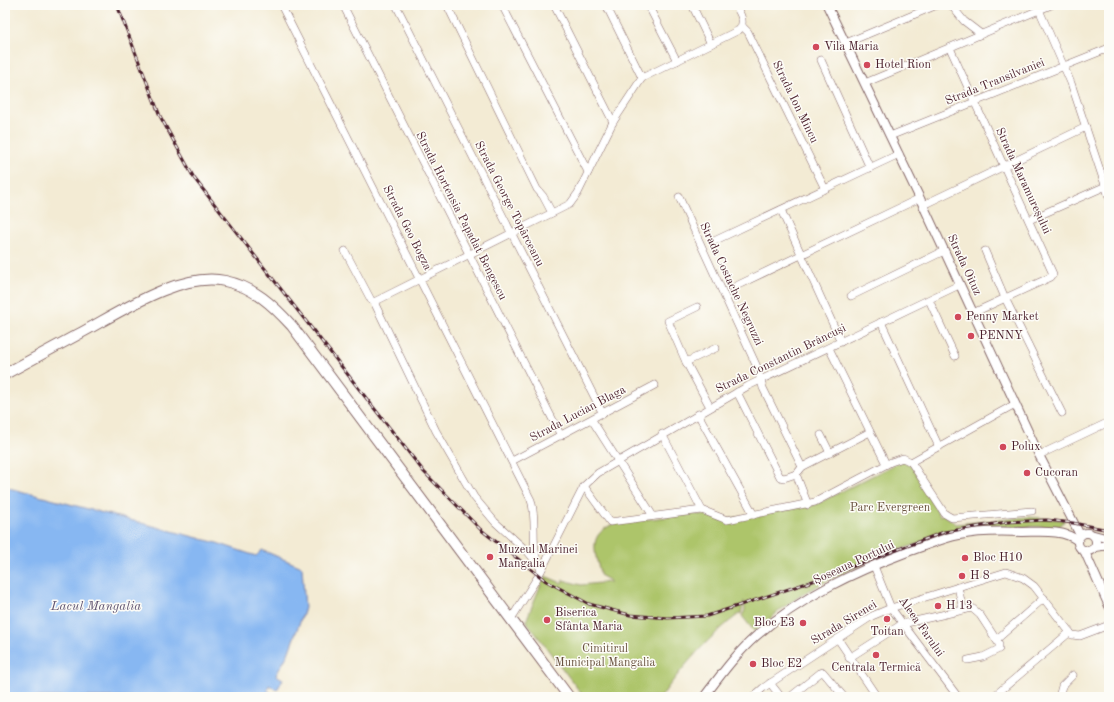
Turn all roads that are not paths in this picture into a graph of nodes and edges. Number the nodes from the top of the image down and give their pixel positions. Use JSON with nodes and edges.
{"nodes":[{"id":1,"x":281,"y":5,"type":"edge"},
{"id":2,"x":343,"y":5,"type":"edge"},
{"id":3,"x":396,"y":5,"type":"edge"},
{"id":4,"x":447,"y":5,"type":"edge"},
{"id":5,"x":502,"y":5,"type":"edge"},
{"id":6,"x":554,"y":5,"type":"edge"},
{"id":7,"x":606,"y":5,"type":"edge"},
{"id":8,"x":648,"y":5,"type":"edge"},
{"id":9,"x":692,"y":5,"type":"edge"},
{"id":10,"x":735,"y":5,"type":"edge"},
{"id":11,"x":827,"y":5,"type":"edge"},
{"id":12,"x":937,"y":5,"type":"edge"},
{"id":13,"x":951,"y":5,"type":"edge"},
{"id":14,"x":1051,"y":5,"type":"edge"},
{"id":15,"x":1038,"y":7,"type":"edge"},
{"id":16,"x":742,"y":26,"type":"junction"},
{"id":17,"x":982,"y":34,"type":"junction"},
{"id":18,"x":846,"y":43,"type":"junction"},
{"id":19,"x":711,"y":44,"type":"junction"},
{"id":20,"x":950,"y":48,"type":"junction"},
{"id":21,"x":1109,"y":48,"type":"edge"},
{"id":22,"x":820,"y":60,"type":"dead end"},
{"id":23,"x":677,"y":61,"type":"junction"},
{"id":24,"x":1065,"y":66,"type":"junction"},
{"id":25,"x":642,"y":78,"type":"junction"},
{"id":26,"x":865,"y":83,"type":"junction"},
{"id":27,"x":975,"y":102,"type":"junction"},
{"id":28,"x":613,"y":122,"type":"junction"},
{"id":29,"x":1086,"y":127,"type":"junction"},
{"id":30,"x":890,"y":136,"type":"junction"},
{"id":31,"x":899,"y":154,"type":"junction"},
{"id":32,"x":1004,"y":166,"type":"junction"},
{"id":33,"x":870,"y":168,"type":"junction"},
{"id":34,"x":588,"y":172,"type":"junction"},
{"id":35,"x":1106,"y":186,"type":"junction"},
{"id":36,"x":824,"y":189,"type":"junction"},
{"id":37,"x":679,"y":197,"type":"dead end"},
{"id":38,"x":1109,"y":197,"type":"edge"},
{"id":39,"x":922,"y":202,"type":"junction"},
{"id":40,"x":781,"y":210,"type":"junction"},
{"id":41,"x":552,"y":213,"type":"junction"},
{"id":42,"x":1029,"y":220,"type":"junction"},
{"id":43,"x":511,"y":233,"type":"junction"},
{"id":44,"x":714,"y":241,"type":"dead end"},
{"id":45,"x":985,"y":250,"type":"dead end"},
{"id":46,"x":345,"y":251,"type":"dead end"},
{"id":47,"x":944,"y":252,"type":"junction"},
{"id":48,"x":469,"y":254,"type":"junction"},
{"id":49,"x":801,"y":255,"type":"junction"},
{"id":50,"x":421,"y":278,"type":"junction"},
{"id":51,"x":959,"y":285,"type":"junction"},
{"id":52,"x":736,"y":286,"type":"dead end"},
{"id":53,"x":851,"y":296,"type":"dead end"},
{"id":54,"x":1005,"y":298,"type":"junction"},
{"id":55,"x":929,"y":300,"type":"junction"},
{"id":56,"x":374,"y":302,"type":"junction"},
{"id":57,"x":697,"y":307,"type":"dead end"},
{"id":58,"x":973,"y":314,"type":"junction"},
{"id":59,"x":881,"y":322,"type":"junction"},
{"id":60,"x":841,"y":342,"type":"junction"},
{"id":61,"x":716,"y":348,"type":"dead end"},
{"id":62,"x":829,"y":348,"type":"junction"},
{"id":63,"x":955,"y":356,"type":"dead end"},
{"id":64,"x":686,"y":362,"type":"junction"},
{"id":65,"x":5,"y":374,"type":"edge"},
{"id":66,"x":760,"y":380,"type":"junction"},
{"id":67,"x":655,"y":385,"type":"dead end"},
{"id":68,"x":738,"y":392,"type":"junction"},
{"id":69,"x":1015,"y":404,"type":"junction"},
{"id":70,"x":710,"y":407,"type":"junction"},
{"id":71,"x":1062,"y":413,"type":"dead end"},
{"id":72,"x":604,"y":414,"type":"junction"},
{"id":73,"x":698,"y":414,"type":"junction"},
{"id":74,"x":592,"y":420,"type":"junction"},
{"id":75,"x":1108,"y":425,"type":"edge"},
{"id":76,"x":870,"y":432,"type":"junction"},
{"id":77,"x":662,"y":434,"type":"junction"},
{"id":78,"x":821,"y":435,"type":"dead end"},
{"id":79,"x":561,"y":436,"type":"junction"},
{"id":80,"x":939,"y":447,"type":"junction"},
{"id":81,"x":830,"y":453,"type":"junction"},
{"id":82,"x":1039,"y":455,"type":"junction"},
{"id":83,"x":512,"y":461,"type":"junction"},
{"id":84,"x":618,"y":462,"type":"junction"},
{"id":85,"x":911,"y":462,"type":"junction"},
{"id":86,"x":886,"y":464,"type":"junction"},
{"id":87,"x":802,"y":467,"type":"junction"},
{"id":88,"x":796,"y":474,"type":"junction"},
{"id":89,"x":584,"y":486,"type":"junction"},
{"id":90,"x":808,"y":505,"type":"junction"},
{"id":91,"x":702,"y":510,"type":"junction"},
{"id":92,"x":1032,"y":511,"type":"dead end"},
{"id":93,"x":1067,"y":511,"type":"junction"},
{"id":94,"x":754,"y":515,"type":"junction"},
{"id":95,"x":653,"y":516,"type":"junction"},
{"id":96,"x":1056,"y":532,"type":"junction"},
{"id":97,"x":1094,"y":535,"type":"junction"},
{"id":98,"x":1079,"y":538,"type":"junction"},
{"id":99,"x":1109,"y":539,"type":"edge"},
{"id":100,"x":1109,"y":545,"type":"edge"},
{"id":101,"x":1095,"y":547,"type":"junction"},
{"id":102,"x":1084,"y":550,"type":"junction"},
{"id":103,"x":874,"y":566,"type":"junction"},
{"id":104,"x":539,"y":567,"type":"junction"},
{"id":105,"x":958,"y":588,"type":"junction"},
{"id":106,"x":1044,"y":598,"type":"junction"},
{"id":107,"x":1109,"y":606,"type":"edge"},
{"id":108,"x":891,"y":608,"type":"junction"},
{"id":109,"x":964,"y":610,"type":"junction"},
{"id":110,"x":511,"y":619,"type":"junction"},
{"id":111,"x":902,"y":624,"type":"junction"},
{"id":112,"x":1109,"y":625,"type":"edge"},
{"id":113,"x":1070,"y":632,"type":"junction"},
{"id":114,"x":838,"y":639,"type":"junction"},
{"id":115,"x":997,"y":640,"type":"junction"},
{"id":116,"x":849,"y":658,"type":"junction"},
{"id":117,"x":968,"y":660,"type":"dead end"},
{"id":118,"x":1073,"y":674,"type":"dead end"},
{"id":119,"x":770,"y":683,"type":"junction"},
{"id":120,"x":569,"y":697,"type":"edge"},
{"id":121,"x":704,"y":697,"type":"edge"},
{"id":122,"x":752,"y":697,"type":"edge"},
{"id":123,"x":781,"y":697,"type":"edge"},
{"id":124,"x":790,"y":697,"type":"edge"},
{"id":125,"x":844,"y":697,"type":"edge"},
{"id":126,"x":877,"y":697,"type":"edge"},
{"id":127,"x":958,"y":697,"type":"edge"},
{"id":128,"x":993,"y":697,"type":"edge"},
{"id":129,"x":1059,"y":697,"type":"edge"}],
"edges":[{"from":1,"to":50,"type":"street","name":"Strada Geo Bogza"},
{"from":2,"to":48,"type":"street","name":"Strada Hortensia Papadat Bengescu"},
{"from":3,"to":43,"type":"street","name":"Strada George Topârceanu"},
{"from":4,"to":41,"type":"street"},
{"from":5,"to":34,"type":"street"},
{"from":6,"to":28,"type":"street"},
{"from":7,"to":25,"type":"street"},
{"from":8,"to":23,"type":"street"},
{"from":9,"to":19,"type":"street"},
{"from":10,"to":16,"type":"street"},
{"from":11,"to":18,"type":"main road","name":"Strada Oituz"},
{"from":12,"to":18,"type":"street"},
{"from":13,"to":17,"type":"street"},
{"from":14,"to":15,"type":"street"},
{"from":15,"to":17,"type":"street"},
{"from":15,"to":24,"type":"street"},
{"from":16,"to":19,"type":"street"},
{"from":16,"to":36,"type":"street","name":"Strada Ion Mincu"},
{"from":17,"to":20,"type":"street"},
{"from":18,"to":26,"type":"main road","name":"Strada Oituz"},
{"from":19,"to":23,"type":"street"},
{"from":20,"to":26,"type":"street"},
{"from":20,"to":27,"type":"street","name":"Strada Maramureșului"},
{"from":21,"to":24,"type":"street","name":"Strada Transilvaniei"},
{"from":22,"to":33,"type":"street"},
{"from":23,"to":25,"type":"street"},
{"from":24,"to":27,"type":"street","name":"Strada Transilvaniei"},
{"from":24,"to":29,"type":"street"},
{"from":25,"to":28,"type":"street"},
{"from":26,"to":30,"type":"main road","name":"Strada Oituz"},
{"from":27,"to":30,"type":"street","name":"Strada Transilvaniei"},
{"from":27,"to":32,"type":"street","name":"Strada Maramureșului"},
{"from":28,"to":34,"type":"street"},
{"from":29,"to":32,"type":"street"},
{"from":29,"to":35,"type":"street"},
{"from":30,"to":31,"type":"main road","name":"Strada Oituz"},
{"from":31,"to":33,"type":"street"},
{"from":31,"to":39,"type":"main road","name":"Strada Oituz"},
{"from":32,"to":39,"type":"street"},
{"from":32,"to":42,"type":"street","name":"Strada Maramureșului"},
{"from":33,"to":36,"type":"street"},
{"from":34,"to":41,"type":"street"},
{"from":35,"to":38,"type":"street"},
{"from":35,"to":42,"type":"street"},
{"from":36,"to":40,"type":"street"},
{"from":37,"to":66,"type":"street","name":"Strada Costache Negruzzi"},
{"from":39,"to":47,"type":"main road","name":"Strada Oituz"},
{"from":39,"to":49,"type":"street"},
{"from":40,"to":44,"type":"street"},
{"from":40,"to":49,"type":"street"},
{"from":41,"to":43,"type":"street"},
{"from":42,"to":54,"type":"street","name":"Strada Maramureșului"},
{"from":43,"to":48,"type":"street"},
{"from":43,"to":72,"type":"street","name":"Strada George Topârceanu"},
{"from":45,"to":54,"type":"street"},
{"from":46,"to":56,"type":"street"},
{"from":47,"to":51,"type":"main road","name":"Strada Oituz"},
{"from":47,"to":53,"type":"street"},
{"from":48,"to":50,"type":"street"},
{"from":48,"to":79,"type":"street","name":"Strada Hortensia Papadat Bengescu"},
{"from":49,"to":52,"type":"street"},
{"from":49,"to":60,"type":"street"},
{"from":50,"to":56,"type":"street"},
{"from":50,"to":83,"type":"street","name":"Strada Geo Bogza"},
{"from":51,"to":55,"type":"street","name":"Strada Constantin Brâncuși"},
{"from":51,"to":58,"type":"main road","name":"Strada Oituz"},
{"from":54,"to":58,"type":"street","name":"Strada Maramureșului"},
{"from":54,"to":71,"type":"street"},
{"from":55,"to":59,"type":"street","name":"Strada Constantin Brâncuși"},
{"from":55,"to":63,"type":"street"},
{"from":56,"to":104,"type":"street"},
{"from":57,"to":64,"type":"street"},
{"from":58,"to":69,"type":"main road","name":"Strada Oituz"},
{"from":59,"to":60,"type":"street","name":"Strada Constantin Brâncuși"},
{"from":59,"to":80,"type":"street"},
{"from":60,"to":62,"type":"street","name":"Strada Constantin Brâncuși"},
{"from":61,"to":64,"type":"street"},
{"from":62,"to":66,"type":"street","name":"Strada Constantin Brâncuși"},
{"from":62,"to":76,"type":"street"},
{"from":64,"to":70,"type":"street"},
{"from":65,"to":110,"type":"highway"},
{"from":66,"to":68,"type":"street","name":"Strada Constantin Brâncuși"},
{"from":66,"to":87,"type":"street"},
{"from":67,"to":72,"type":"street","name":"Strada Lucian Blaga"},
{"from":68,"to":70,"type":"street","name":"Strada Constantin Brâncuși"},
{"from":68,"to":88,"type":"street"},
{"from":69,"to":80,"type":"street"},
{"from":69,"to":82,"type":"main road","name":"Strada Oituz"},
{"from":70,"to":73,"type":"street","name":"Strada Constantin Brâncuși"},
{"from":72,"to":74,"type":"street","name":"Strada Lucian Blaga"},
{"from":73,"to":77,"type":"street","name":"Strada Constantin Brâncuși"},
{"from":73,"to":94,"type":"street"},
{"from":74,"to":79,"type":"street","name":"Strada Lucian Blaga"},
{"from":74,"to":84,"type":"street"},
{"from":75,"to":82,"type":"street"},
{"from":76,"to":81,"type":"street"},
{"from":76,"to":86,"type":"street"},
{"from":77,"to":84,"type":"street","name":"Strada Constantin Brâncuși"},
{"from":77,"to":91,"type":"street"},
{"from":78,"to":81,"type":"street"},
{"from":79,"to":83,"type":"street","name":"Strada Lucian Blaga"},
{"from":80,"to":85,"type":"street"},
{"from":81,"to":87,"type":"street"},
{"from":82,"to":93,"type":"main road","name":"Strada Oituz"},
{"from":83,"to":104,"type":"street","name":"Strada Geo Bogza"},
{"from":84,"to":89,"type":"street","name":"Strada Constantin Brâncuși"},
{"from":84,"to":95,"type":"street"},
{"from":85,"to":86,"type":"street"},
{"from":85,"to":92,"type":"street"},
{"from":86,"to":90,"type":"street"},
{"from":87,"to":88,"type":"street"},
{"from":88,"to":90,"type":"street"},
{"from":89,"to":95,"type":"street"},
{"from":89,"to":104,"type":"street"},
{"from":90,"to":94,"type":"street"},
{"from":91,"to":94,"type":"street"},
{"from":91,"to":95,"type":"street"},
{"from":93,"to":96,"type":"main road"},
{"from":93,"to":98,"type":"main road","name":"Strada Oituz"},
{"from":96,"to":98,"type":"main road","name":"Șoseaua Portului"},
{"from":96,"to":103,"type":"main road","name":"Șoseaua Portului"},
{"from":97,"to":98,"type":"main road"},
{"from":97,"to":99,"type":"main road"},
{"from":97,"to":101,"type":"main road"},
{"from":98,"to":102,"type":"main road"},
{"from":100,"to":101,"type":"main road"},
{"from":101,"to":102,"type":"main road"},
{"from":102,"to":107,"type":"main road"},
{"from":103,"to":108,"type":"street","name":"Aleea Farului"},
{"from":103,"to":121,"type":"main road","name":"Șoseaua Portului"},
{"from":104,"to":110,"type":"street"},
{"from":105,"to":106,"type":"street","name":"Strada Sirenei"},
{"from":105,"to":108,"type":"street","name":"Strada Sirenei"},
{"from":105,"to":109,"type":"street"},
{"from":106,"to":113,"type":"street","name":"Strada Sirenei"},
{"from":106,"to":115,"type":"street"},
{"from":108,"to":111,"type":"street","name":"Aleea Farului"},
{"from":108,"to":114,"type":"street","name":"Strada Sirenei"},
{"from":109,"to":111,"type":"street"},
{"from":109,"to":115,"type":"street"},
{"from":110,"to":120,"type":"highway"},
{"from":111,"to":116,"type":"street"},
{"from":111,"to":127,"type":"street","name":"Aleea Farului"},
{"from":112,"to":113,"type":"street"},
{"from":113,"to":128,"type":"street"},
{"from":114,"to":116,"type":"street"},
{"from":114,"to":119,"type":"street","name":"Strada Sirenei"},
{"from":115,"to":117,"type":"street"},
{"from":116,"to":126,"type":"street"},
{"from":118,"to":129,"type":"street"},
{"from":119,"to":122,"type":"street","name":"Strada Sirenei"},
{"from":119,"to":123,"type":"street"},
{"from":124,"to":125,"type":"street"}]}
